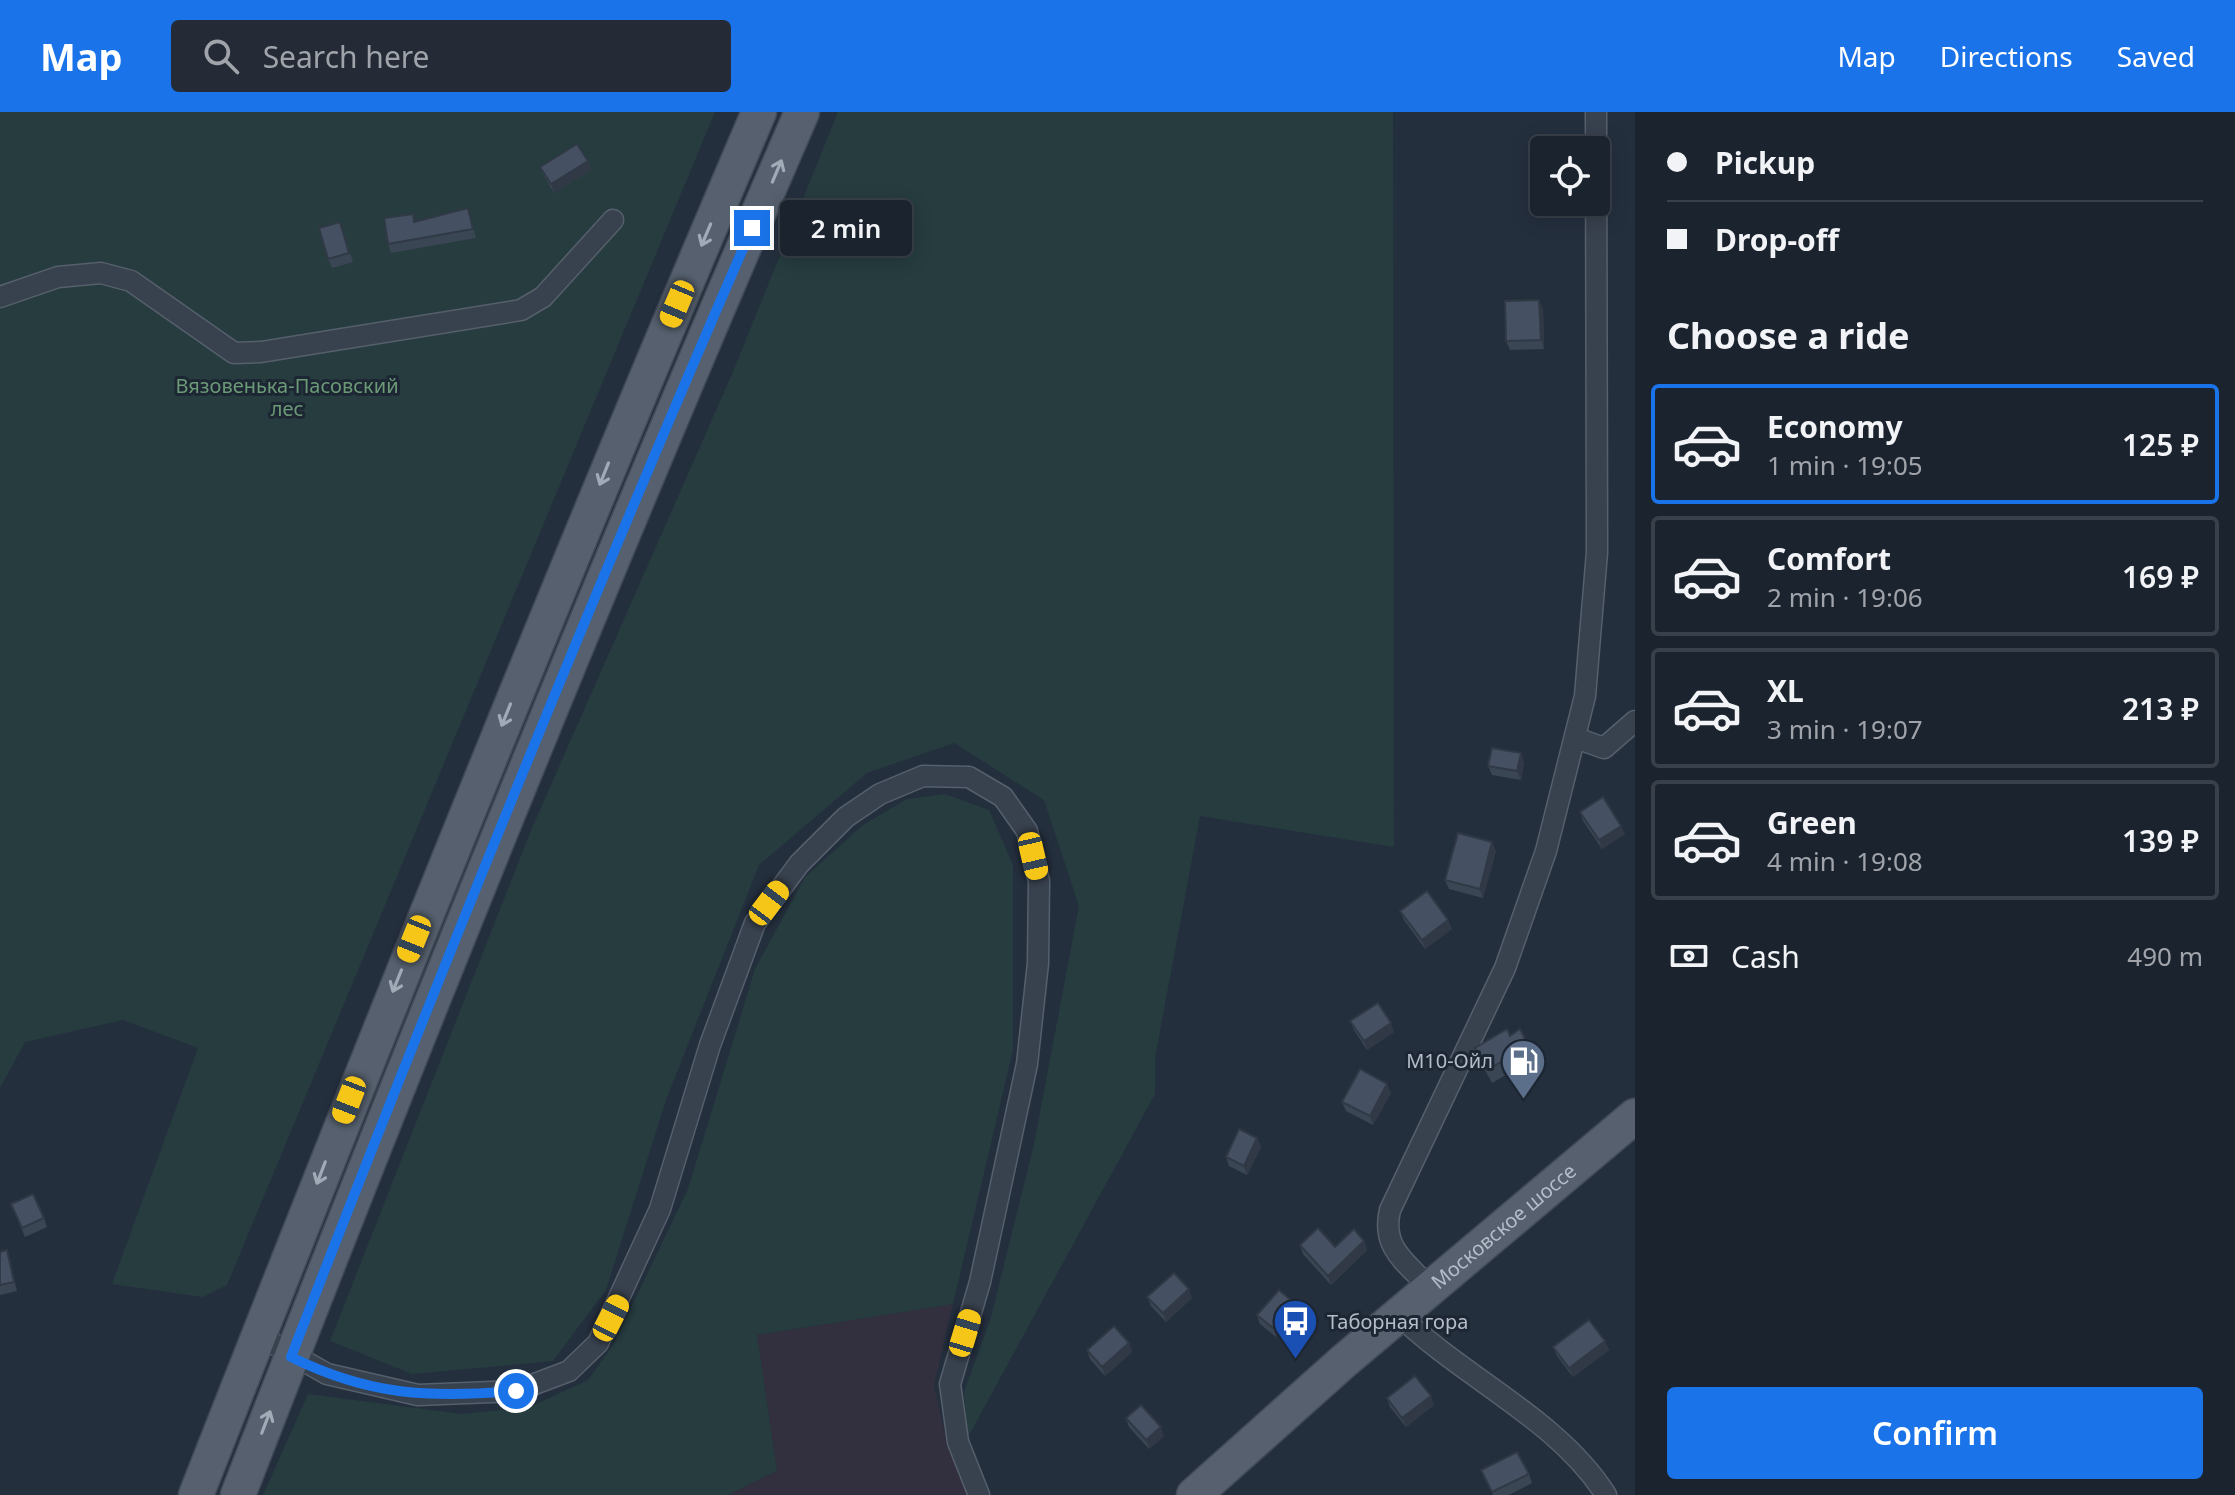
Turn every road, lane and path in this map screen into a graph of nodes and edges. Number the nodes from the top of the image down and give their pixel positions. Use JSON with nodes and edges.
{"nodes":[{"id":1,"x":759,"y":112,"type":"edge"},
{"id":2,"x":802,"y":112,"type":"edge"},
{"id":3,"x":1596,"y":112,"type":"edge"},
{"id":4,"x":613,"y":220,"type":"dead end"},
{"id":5,"x":0,"y":297,"type":"edge"},
{"id":6,"x":1635,"y":721,"type":"edge"},
{"id":7,"x":1576,"y":738,"type":"junction"},
{"id":8,"x":1635,"y":1116,"type":"edge"},
{"id":9,"x":1430,"y":1288,"type":"junction"},
{"id":10,"x":1399,"y":1315,"type":"junction"},
{"id":11,"x":258,"y":1335,"type":"junction"},
{"id":12,"x":291,"y":1357,"type":"junction"},
{"id":13,"x":196,"y":1495,"type":"edge"},
{"id":14,"x":238,"y":1495,"type":"edge"},
{"id":15,"x":979,"y":1495,"type":"edge"},
{"id":16,"x":1194,"y":1495,"type":"edge"},
{"id":17,"x":1606,"y":1495,"type":"edge"}],
"edges":[{"from":1,"to":11,"type":"main road","one_way":true},
{"from":12,"to":2,"type":"main road","one_way":true},
{"from":3,"to":7,"type":"street"},
{"from":4,"to":5,"type":"street"},
{"from":6,"to":7,"type":"street"},
{"from":7,"to":9,"type":"street"},
{"from":8,"to":9,"type":"main road","name":"Московское шоссе"},
{"from":9,"to":10,"type":"main road","name":"Московское шоссе"},
{"from":10,"to":16,"type":"main road","name":"Московское шоссе"},
{"from":10,"to":17,"type":"street"},
{"from":11,"to":12,"type":"street"},
{"from":11,"to":13,"type":"main road"},
{"from":14,"to":12,"type":"main road","one_way":true},
{"from":12,"to":15,"type":"street"}]}
